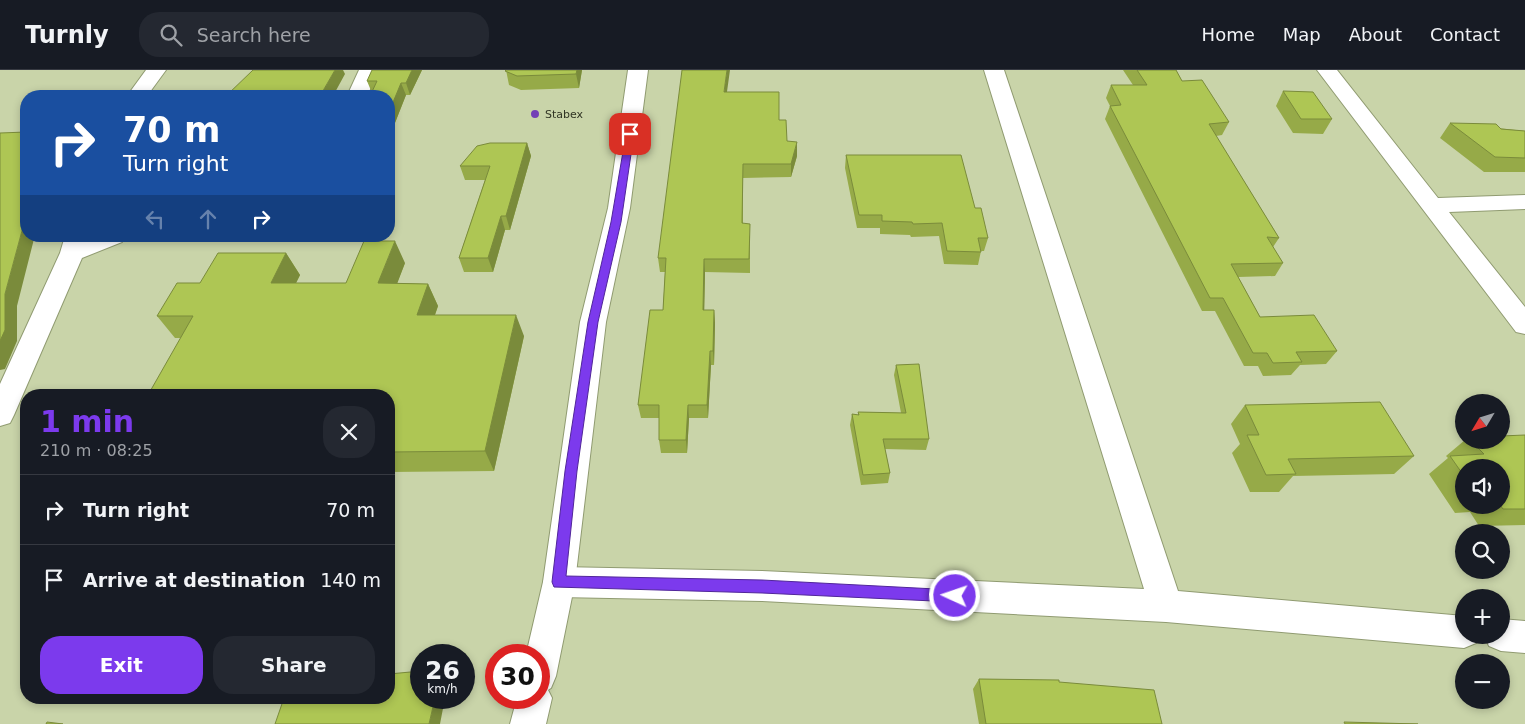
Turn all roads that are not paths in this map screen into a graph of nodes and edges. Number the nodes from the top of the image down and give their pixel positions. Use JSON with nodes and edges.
{"nodes":[{"id":1,"x":156,"y":70,"type":"edge"},
{"id":2,"x":369,"y":70,"type":"edge"},
{"id":3,"x":638,"y":70,"type":"edge"},
{"id":4,"x":994,"y":70,"type":"edge"},
{"id":5,"x":1327,"y":70,"type":"edge"},
{"id":6,"x":141,"y":90,"type":"edge"},
{"id":7,"x":360,"y":90,"type":"edge"},
{"id":8,"x":1525,"y":202,"type":"edge"},
{"id":9,"x":1431,"y":204,"type":"junction"},
{"id":10,"x":88,"y":242,"type":"edge"},
{"id":11,"x":75,"y":245,"type":"edge"},
{"id":12,"x":1525,"y":325,"type":"edge"},
{"id":13,"x":0,"y":416,"type":"edge"},
{"id":14,"x":559,"y":582,"type":"junction"},
{"id":15,"x":1166,"y":606,"type":"junction"},
{"id":16,"x":1455,"y":631,"type":"edge"},
{"id":17,"x":1510,"y":636,"type":"edge"},
{"id":18,"x":1525,"y":637,"type":"edge"},
{"id":19,"x":546,"y":644,"type":"edge"},
{"id":20,"x":531,"y":709,"type":"edge"},
{"id":21,"x":528,"y":724,"type":"edge"}],
"edges":[{"from":1,"to":6,"type":"street"},
{"from":2,"to":7,"type":"street"},
{"from":3,"to":14,"type":"street"},
{"from":4,"to":15,"type":"street"},
{"from":5,"to":9,"type":"street"},
{"from":8,"to":9,"type":"street"},
{"from":9,"to":12,"type":"street"},
{"from":10,"to":11,"type":"street"},
{"from":11,"to":13,"type":"street"},
{"from":14,"to":15,"type":"street"},
{"from":14,"to":19,"type":"street"},
{"from":15,"to":16,"type":"street"},
{"from":17,"to":18,"type":"street"},
{"from":20,"to":21,"type":"street"}]}
